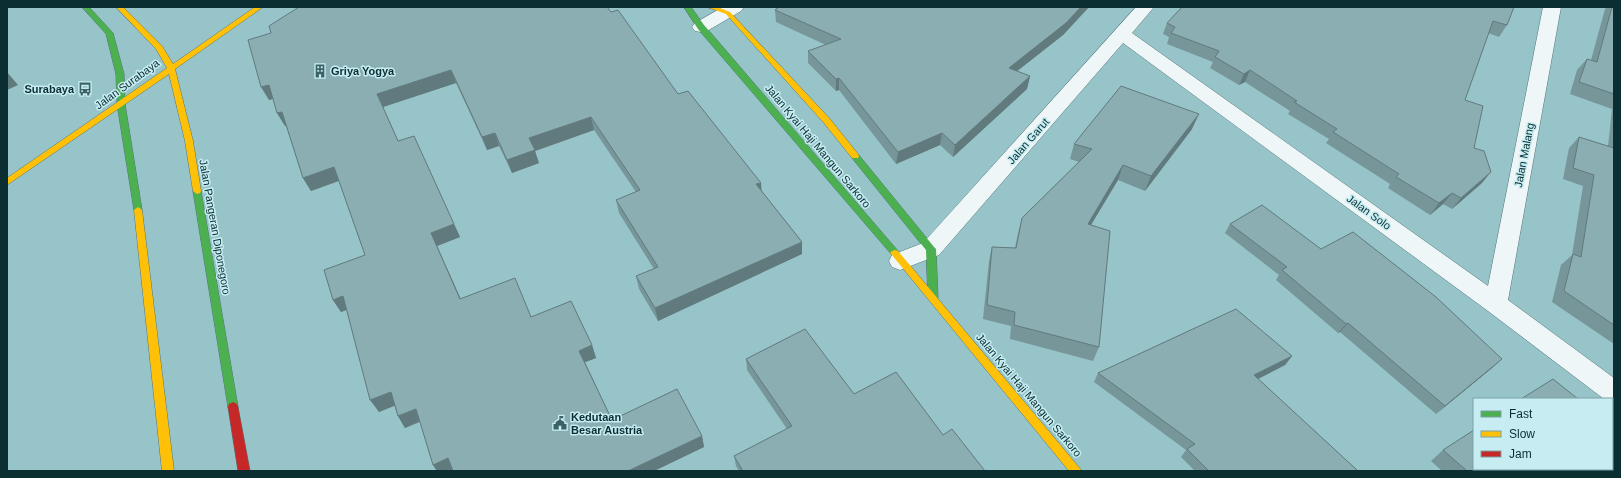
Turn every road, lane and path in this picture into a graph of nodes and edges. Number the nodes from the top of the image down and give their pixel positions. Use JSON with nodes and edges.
{"nodes":[{"id":1,"x":86,"y":7,"type":"edge"},
{"id":2,"x":119,"y":7,"type":"edge"},
{"id":3,"x":260,"y":7,"type":"edge"},
{"id":4,"x":687,"y":7,"type":"edge"},
{"id":5,"x":710,"y":7,"type":"edge"},
{"id":6,"x":1145,"y":7,"type":"edge"},
{"id":7,"x":1552,"y":7,"type":"edge"},
{"id":8,"x":731,"y":10,"type":"edge"},
{"id":9,"x":702,"y":27,"type":"junction"},
{"id":10,"x":1122,"y":34,"type":"junction"},
{"id":11,"x":171,"y":67,"type":"junction"},
{"id":12,"x":121,"y":104,"type":"junction"},
{"id":13,"x":7,"y":182,"type":"edge"},
{"id":14,"x":931,"y":249,"type":"junction"},
{"id":15,"x":900,"y":260,"type":"junction"},
{"id":16,"x":933,"y":298,"type":"junction"},
{"id":17,"x":1496,"y":304,"type":"junction"},
{"id":18,"x":1614,"y":392,"type":"edge"},
{"id":19,"x":168,"y":471,"type":"edge"},
{"id":20,"x":244,"y":471,"type":"edge"},
{"id":21,"x":1076,"y":471,"type":"edge"}],
"edges":[{"from":1,"to":12,"type":"street"},
{"from":2,"to":11,"type":"street","name":"Jalan Pangeran Diponegoro"},
{"from":3,"to":11,"type":"street","name":"Jalan Surabaya"},
{"from":4,"to":9,"type":"street","name":"Jalan Kyai Haji Mangun Sarkoro"},
{"from":5,"to":8,"type":"street","name":"Jalan Kyai Haji Mangun Sarkoro"},
{"from":6,"to":10,"type":"street","name":"Jalan Garut"},
{"from":7,"to":17,"type":"street","name":"Jalan Malang"},
{"from":8,"to":9,"type":"street"},
{"from":8,"to":14,"type":"street","name":"Jalan Kyai Haji Mangun Sarkoro"},
{"from":9,"to":15,"type":"street","name":"Jalan Kyai Haji Mangun Sarkoro"},
{"from":10,"to":14,"type":"street","name":"Jalan Garut"},
{"from":10,"to":17,"type":"street","name":"Jalan Solo"},
{"from":11,"to":12,"type":"street","name":"Jalan Surabaya"},
{"from":11,"to":20,"type":"street","name":"Jalan Pangeran Diponegoro"},
{"from":12,"to":13,"type":"street","name":"Jalan Surabaya"},
{"from":12,"to":19,"type":"street"},
{"from":14,"to":15,"type":"street","name":"Jalan Garut"},
{"from":14,"to":16,"type":"street"},
{"from":15,"to":16,"type":"street","name":"Jalan Kyai Haji Mangun Sarkoro"},
{"from":16,"to":21,"type":"street","name":"Jalan Kyai Haji Mangun Sarkoro"},
{"from":17,"to":18,"type":"street","name":"Jalan Solo"}]}
